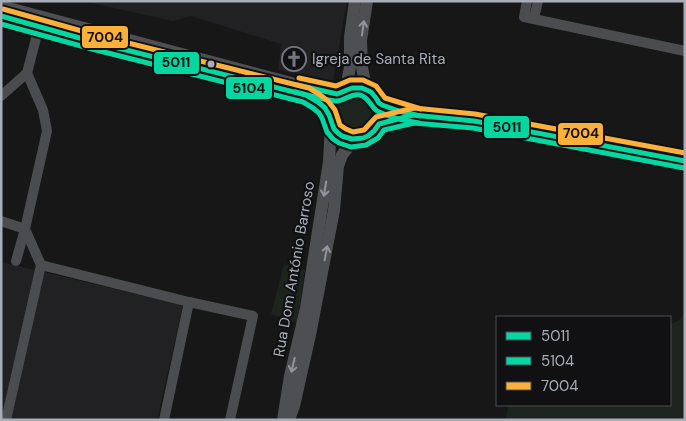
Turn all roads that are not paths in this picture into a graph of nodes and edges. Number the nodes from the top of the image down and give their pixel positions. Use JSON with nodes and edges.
{"nodes":[{"id":1,"x":355,"y":1,"type":"edge"},
{"id":2,"x":367,"y":1,"type":"edge"},
{"id":3,"x":527,"y":1,"type":"edge"},
{"id":4,"x":538,"y":1,"type":"edge"},
{"id":5,"x":1,"y":6,"type":"edge"},
{"id":6,"x":1,"y":16,"type":"edge"},
{"id":7,"x":534,"y":18,"type":"junction"},
{"id":8,"x":38,"y":27,"type":"junction"},
{"id":9,"x":685,"y":51,"type":"edge"},
{"id":10,"x":27,"y":73,"type":"junction"},
{"id":11,"x":366,"y":89,"type":"junction"},
{"id":12,"x":341,"y":91,"type":"junction"},
{"id":13,"x":1,"y":96,"type":"edge"},
{"id":14,"x":380,"y":104,"type":"junction"},
{"id":15,"x":413,"y":115,"type":"junction"},
{"id":16,"x":330,"y":118,"type":"junction"},
{"id":17,"x":380,"y":124,"type":"junction"},
{"id":18,"x":354,"y":140,"type":"junction"},
{"id":19,"x":684,"y":159,"type":"edge"},
{"id":20,"x":1,"y":221,"type":"edge"},
{"id":21,"x":25,"y":229,"type":"junction"},
{"id":22,"x":16,"y":261,"type":"dead end"},
{"id":23,"x":41,"y":265,"type":"junction"},
{"id":24,"x":189,"y":302,"type":"junction"},
{"id":25,"x":6,"y":420,"type":"edge"},
{"id":26,"x":164,"y":420,"type":"edge"},
{"id":27,"x":230,"y":420,"type":"edge"},
{"id":28,"x":283,"y":420,"type":"edge"},
{"id":29,"x":289,"y":420,"type":"edge"}],
"edges":[{"from":1,"to":12,"type":"main road"},
{"from":11,"to":2,"type":"main road","one_way":true},
{"from":3,"to":7,"type":"street"},
{"from":4,"to":7,"type":"street"},
{"from":5,"to":12,"type":"main road"},
{"from":6,"to":8,"type":"main road"},
{"from":7,"to":9,"type":"street"},
{"from":8,"to":10,"type":"street"},
{"from":8,"to":16,"type":"main road"},
{"from":10,"to":13,"type":"street"},
{"from":10,"to":21,"type":"street"},
{"from":11,"to":12,"type":"main road"},
{"from":11,"to":14,"type":"main road"},
{"from":12,"to":16,"type":"main road"},
{"from":14,"to":15,"type":"main road"},
{"from":14,"to":17,"type":"main road"},
{"from":15,"to":17,"type":"main road"},
{"from":15,"to":19,"type":"main road"},
{"from":16,"to":18,"type":"main road"},
{"from":16,"to":28,"type":"main road","name":"Rua Dom António Barroso","one_way":true},
{"from":17,"to":18,"type":"main road"},
{"from":29,"to":18,"type":"main road","name":"Rua Dom António Barroso","one_way":true},
{"from":20,"to":21,"type":"street"},
{"from":21,"to":22,"type":"street"},
{"from":21,"to":23,"type":"street"},
{"from":23,"to":24,"type":"street"},
{"from":23,"to":25,"type":"street"},
{"from":24,"to":26,"type":"street"},
{"from":24,"to":27,"type":"street"}]}
